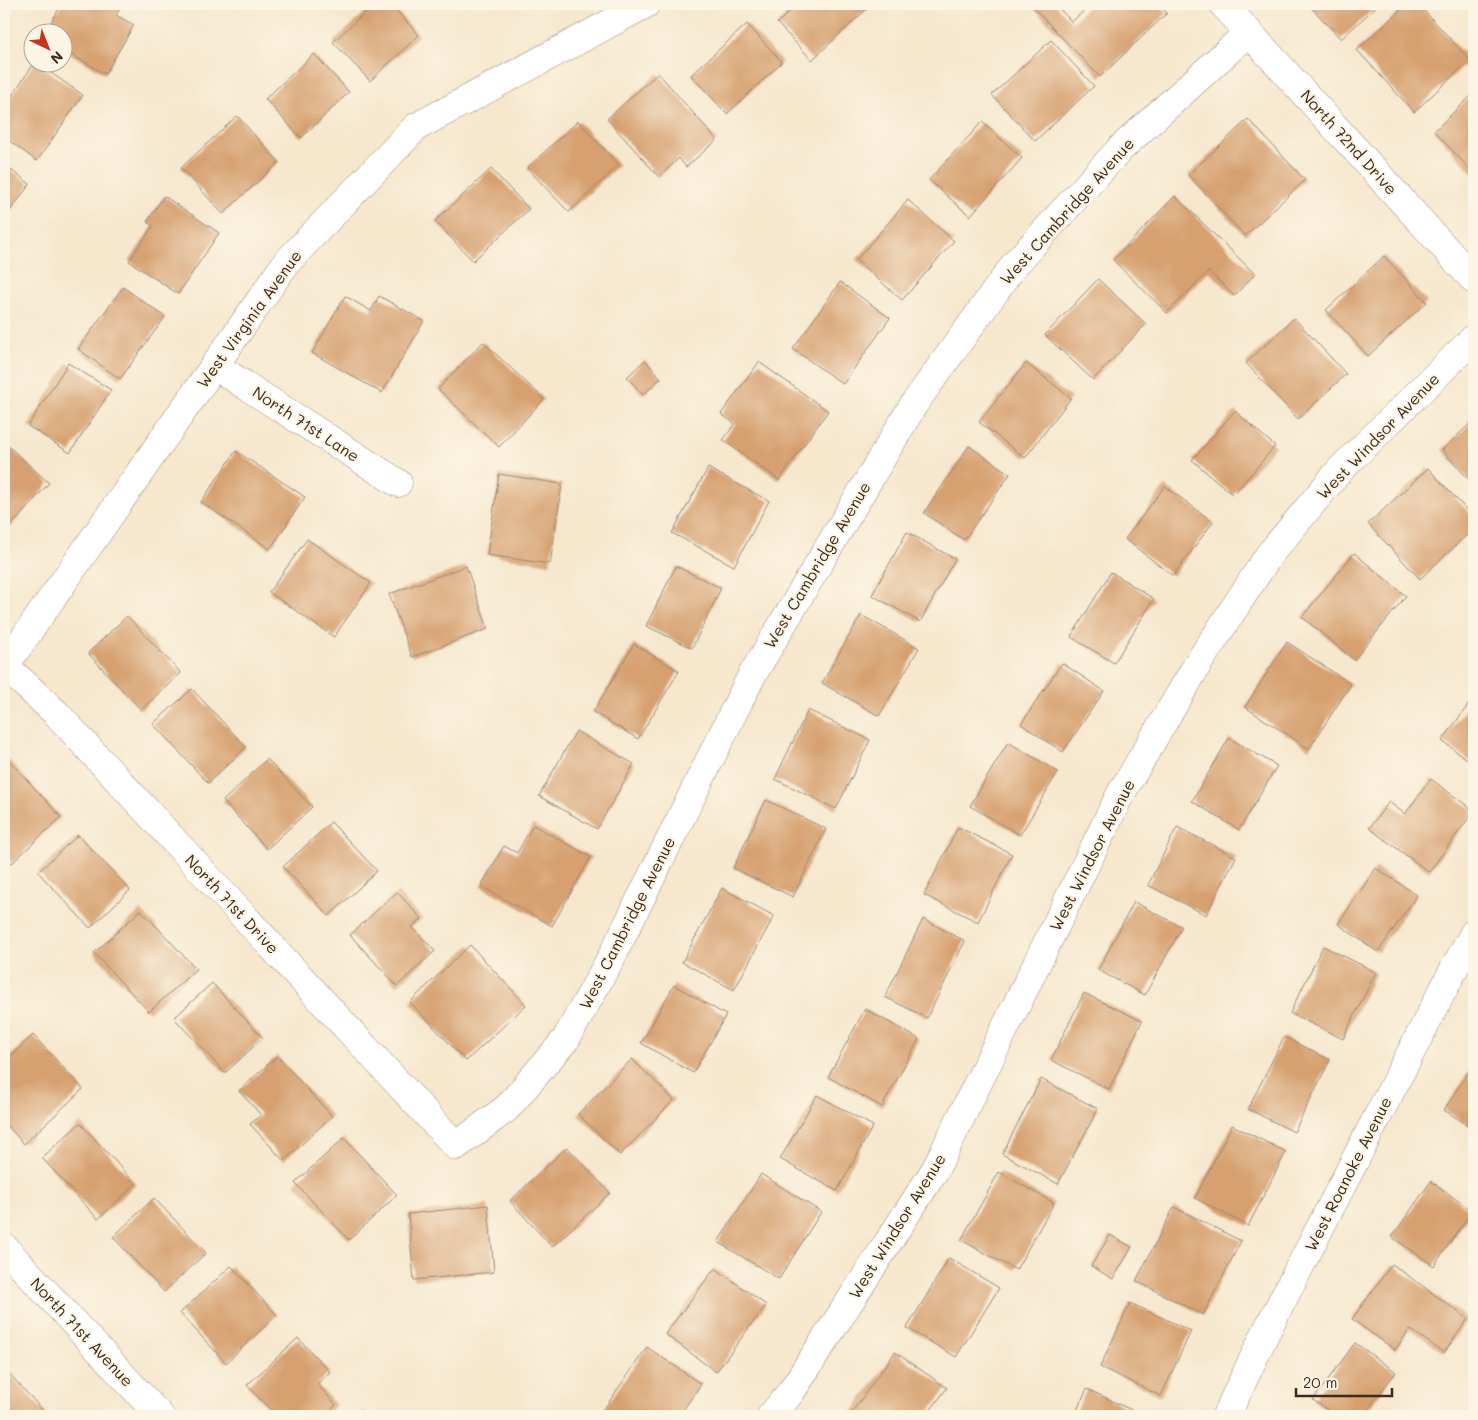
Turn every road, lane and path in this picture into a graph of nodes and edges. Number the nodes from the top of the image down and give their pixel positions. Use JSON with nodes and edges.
{"nodes":[{"id":1,"x":646,"y":4,"type":"edge"},
{"id":2,"x":1223,"y":4,"type":"edge"},
{"id":3,"x":1249,"y":32,"type":"junction"},
{"id":4,"x":1474,"y":280,"type":"edge"},
{"id":5,"x":1474,"y":338,"type":"edge"},
{"id":6,"x":215,"y":366,"type":"junction"},
{"id":7,"x":398,"y":482,"type":"dead end"},
{"id":8,"x":4,"y":667,"type":"edge"},
{"id":9,"x":1474,"y":933,"type":"edge"},
{"id":10,"x":1465,"y":969,"type":"edge"},
{"id":11,"x":456,"y":1146,"type":"joint"},
{"id":12,"x":4,"y":1248,"type":"edge"},
{"id":13,"x":160,"y":1416,"type":"edge"},
{"id":14,"x":772,"y":1416,"type":"edge"},
{"id":15,"x":1226,"y":1416,"type":"edge"}],
"edges":[{"from":1,"to":6,"type":"street","name":"West Virginia Avenue"},
{"from":2,"to":3,"type":"street","name":"North 72nd Drive"},
{"from":3,"to":4,"type":"street","name":"North 72nd Drive"},
{"from":3,"to":11,"type":"street","name":"West Cambridge Avenue"},
{"from":5,"to":14,"type":"street","name":"West Windsor Avenue"},
{"from":6,"to":7,"type":"street","name":"North 71st Lane"},
{"from":6,"to":8,"type":"street","name":"West Virginia Avenue"},
{"from":8,"to":11,"type":"street","name":"North 71st Drive"},
{"from":9,"to":10,"type":"street","name":"West Roanoke Avenue"},
{"from":10,"to":15,"type":"street","name":"West Roanoke Avenue"},
{"from":12,"to":13,"type":"street","name":"North 71st Avenue"}]}
